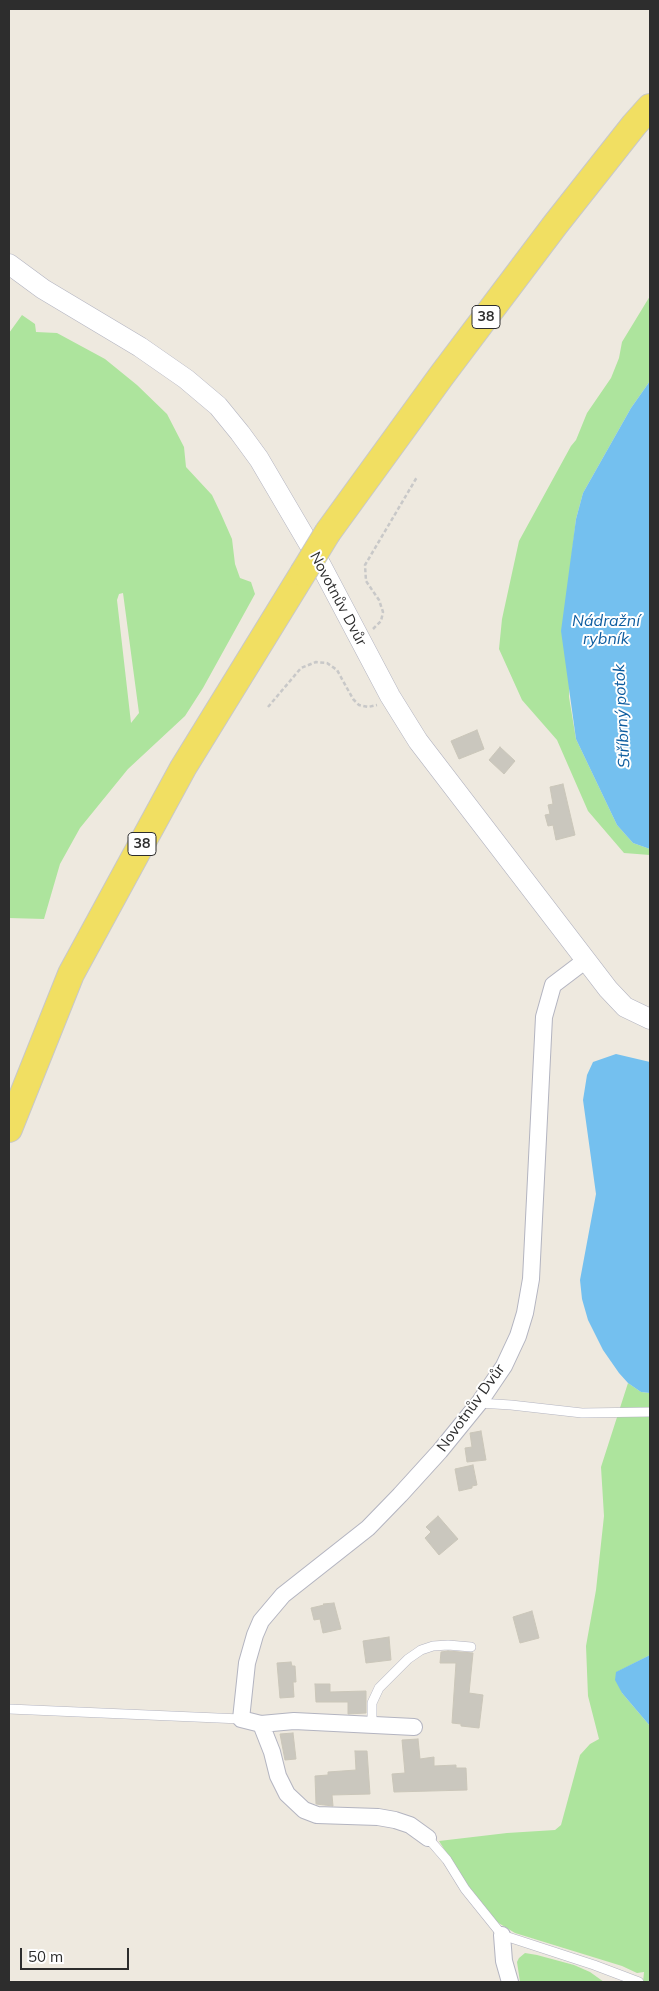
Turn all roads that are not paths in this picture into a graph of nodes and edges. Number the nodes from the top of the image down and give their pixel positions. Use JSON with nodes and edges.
{"nodes":[{"id":1,"x":650,"y":107,"type":"edge"},
{"id":2,"x":9,"y":264,"type":"edge"},
{"id":3,"x":586,"y":960,"type":"junction"},
{"id":4,"x":650,"y":1019,"type":"edge"},
{"id":5,"x":9,"y":1129,"type":"edge"},
{"id":6,"x":479,"y":1403,"type":"junction"},
{"id":7,"x":650,"y":1412,"type":"edge"},
{"id":8,"x":471,"y":1647,"type":"dead end"},
{"id":9,"x":9,"y":1709,"type":"edge"},
{"id":10,"x":241,"y":1719,"type":"junction"},
{"id":11,"x":261,"y":1724,"type":"junction"},
{"id":12,"x":372,"y":1725,"type":"junction"},
{"id":13,"x":414,"y":1726,"type":"dead end"},
{"id":14,"x":428,"y":1838,"type":"joint"},
{"id":15,"x":502,"y":1935,"type":"junction"},
{"id":16,"x":510,"y":1982,"type":"edge"},
{"id":17,"x":639,"y":1982,"type":"edge"}],
"edges":[{"from":1,"to":5,"type":"main road","number":"38","bridge":true},
{"from":2,"to":3,"type":"street","name":"Novotnův Dvůr"},
{"from":3,"to":4,"type":"street","name":"Novotnův Dvůr"},
{"from":3,"to":6,"type":"street","name":"Novotnův Dvůr"},
{"from":6,"to":7,"type":"lane"},
{"from":6,"to":10,"type":"street","name":"Novotnův Dvůr"},
{"from":8,"to":12,"type":"lane"},
{"from":9,"to":10,"type":"lane"},
{"from":10,"to":11,"type":"street"},
{"from":11,"to":12,"type":"street"},
{"from":11,"to":14,"type":"street"},
{"from":12,"to":13,"type":"street"},
{"from":14,"to":15,"type":"lane"},
{"from":15,"to":16,"type":"street"},
{"from":15,"to":17,"type":"lane"}]}
